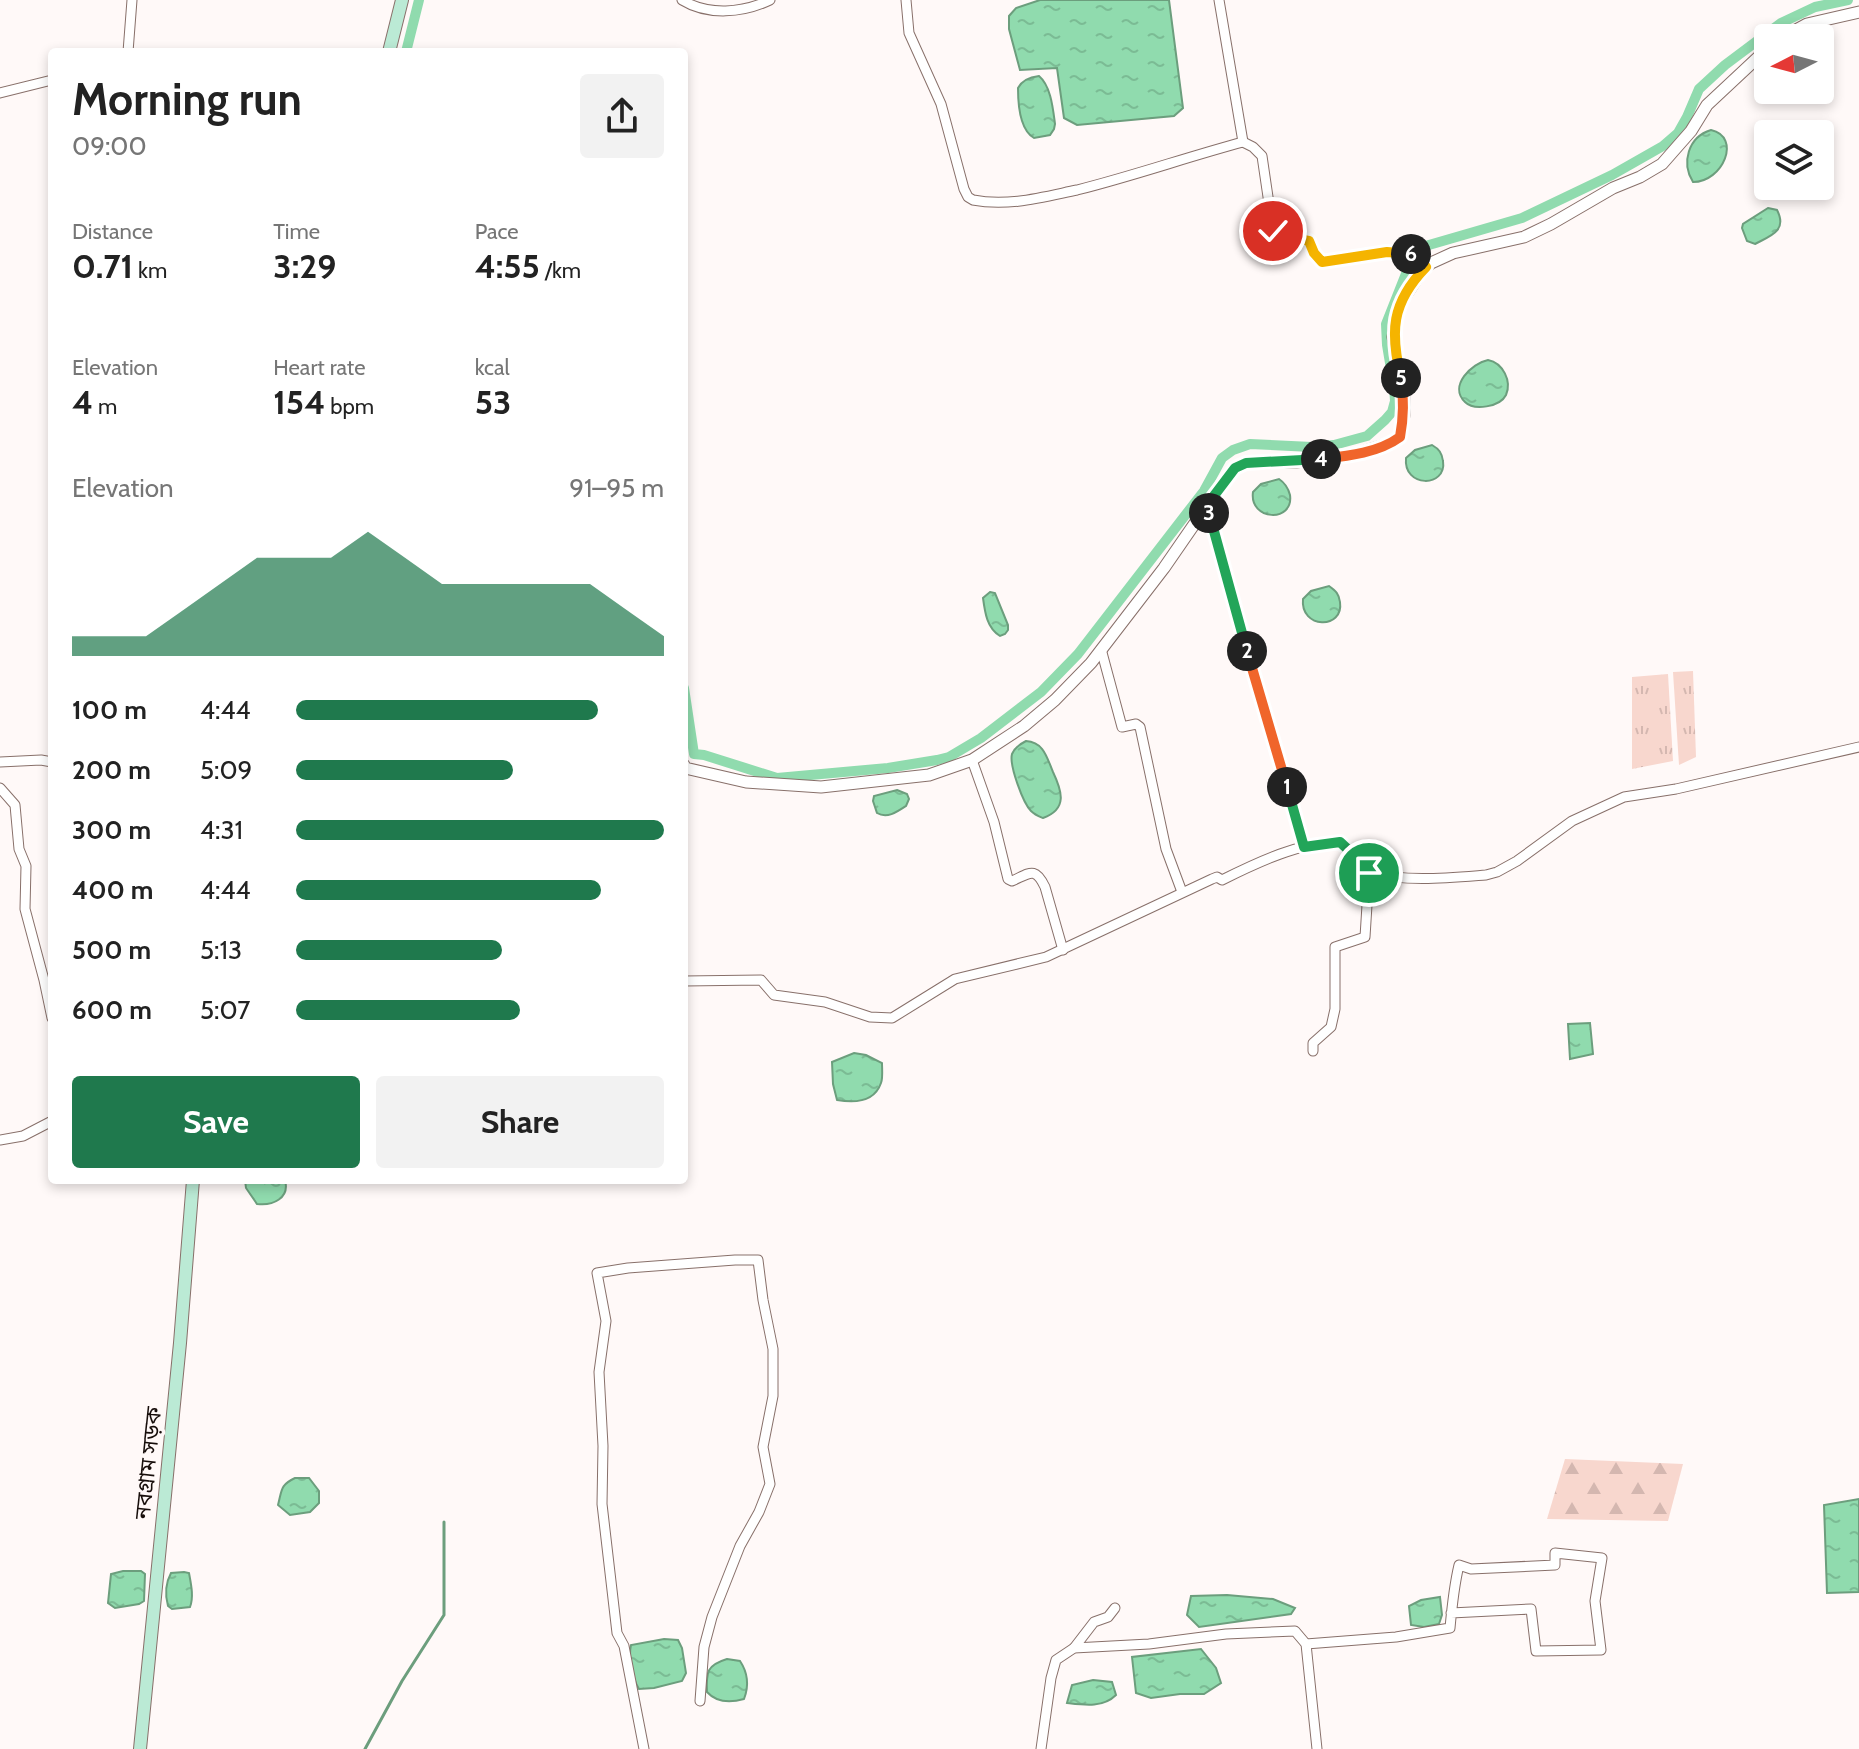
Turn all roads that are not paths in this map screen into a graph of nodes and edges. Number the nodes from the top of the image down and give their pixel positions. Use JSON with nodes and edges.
{"nodes":[{"id":1,"x":132,"y":0,"type":"edge"},
{"id":2,"x":402,"y":0,"type":"edge"},
{"id":3,"x":682,"y":0,"type":"edge"},
{"id":4,"x":770,"y":0,"type":"edge"},
{"id":5,"x":906,"y":0,"type":"edge"},
{"id":6,"x":1219,"y":0,"type":"edge"},
{"id":7,"x":1859,"y":12,"type":"edge"},
{"id":8,"x":1807,"y":24,"type":"edge"},
{"id":9,"x":128,"y":48,"type":"edge"},
{"id":10,"x":390,"y":48,"type":"edge"},
{"id":11,"x":1754,"y":61,"type":"edge"},
{"id":12,"x":48,"y":85,"type":"edge"},
{"id":13,"x":0,"y":93,"type":"edge"},
{"id":14,"x":1243,"y":142,"type":"junction"},
{"id":15,"x":1426,"y":267,"type":"junction"},
{"id":16,"x":1207,"y":505,"type":"junction"},
{"id":17,"x":1101,"y":649,"type":"junction"},
{"id":18,"x":1859,"y":747,"type":"edge"},
{"id":19,"x":972,"y":760,"type":"junction"},
{"id":20,"x":48,"y":761,"type":"edge"},
{"id":21,"x":0,"y":762,"type":"edge"},
{"id":22,"x":688,"y":769,"type":"edge"},
{"id":23,"x":0,"y":788,"type":"edge"},
{"id":24,"x":1304,"y":847,"type":"junction"},
{"id":25,"x":1369,"y":873,"type":"junction"},
{"id":26,"x":1182,"y":892,"type":"junction"},
{"id":27,"x":1063,"y":950,"type":"junction"},
{"id":28,"x":688,"y":981,"type":"edge"},
{"id":29,"x":48,"y":999,"type":"edge"},
{"id":30,"x":1313,"y":1051,"type":"dead end"},
{"id":31,"x":48,"y":1123,"type":"edge"},
{"id":32,"x":0,"y":1140,"type":"edge"},
{"id":33,"x":193,"y":1184,"type":"edge"},
{"id":34,"x":1115,"y":1608,"type":"dead end"},
{"id":35,"x":1451,"y":1613,"type":"junction"},
{"id":36,"x":1306,"y":1644,"type":"junction"},
{"id":37,"x":1074,"y":1648,"type":"junction"},
{"id":38,"x":700,"y":1701,"type":"dead end"},
{"id":39,"x":140,"y":1749,"type":"edge"},
{"id":40,"x":644,"y":1749,"type":"edge"},
{"id":41,"x":1041,"y":1749,"type":"edge"},
{"id":42,"x":1317,"y":1749,"type":"edge"}],
"edges":[{"from":1,"to":9,"type":"street"},
{"from":2,"to":10,"type":"main road"},
{"from":3,"to":4,"type":"street"},
{"from":5,"to":14,"type":"street"},
{"from":6,"to":14,"type":"street"},
{"from":7,"to":8,"type":"street"},
{"from":11,"to":15,"type":"street"},
{"from":12,"to":13,"type":"street"},
{"from":14,"to":15,"type":"street"},
{"from":15,"to":16,"type":"street"},
{"from":16,"to":17,"type":"street"},
{"from":16,"to":24,"type":"street"},
{"from":17,"to":19,"type":"street"},
{"from":17,"to":26,"type":"street"},
{"from":18,"to":25,"type":"street"},
{"from":19,"to":22,"type":"street"},
{"from":19,"to":27,"type":"street"},
{"from":20,"to":21,"type":"street"},
{"from":23,"to":29,"type":"street"},
{"from":24,"to":25,"type":"street"},
{"from":24,"to":26,"type":"street"},
{"from":25,"to":30,"type":"street"},
{"from":26,"to":27,"type":"street"},
{"from":27,"to":28,"type":"street"},
{"from":31,"to":32,"type":"street"},
{"from":33,"to":39,"type":"main road","name":"নবগ্রাম সড়ক"},
{"from":34,"to":37,"type":"street"},
{"from":35,"to":35,"type":"street"},
{"from":35,"to":36,"type":"street"},
{"from":36,"to":37,"type":"street"},
{"from":36,"to":42,"type":"street"},
{"from":37,"to":41,"type":"street"},
{"from":38,"to":40,"type":"street"}]}
